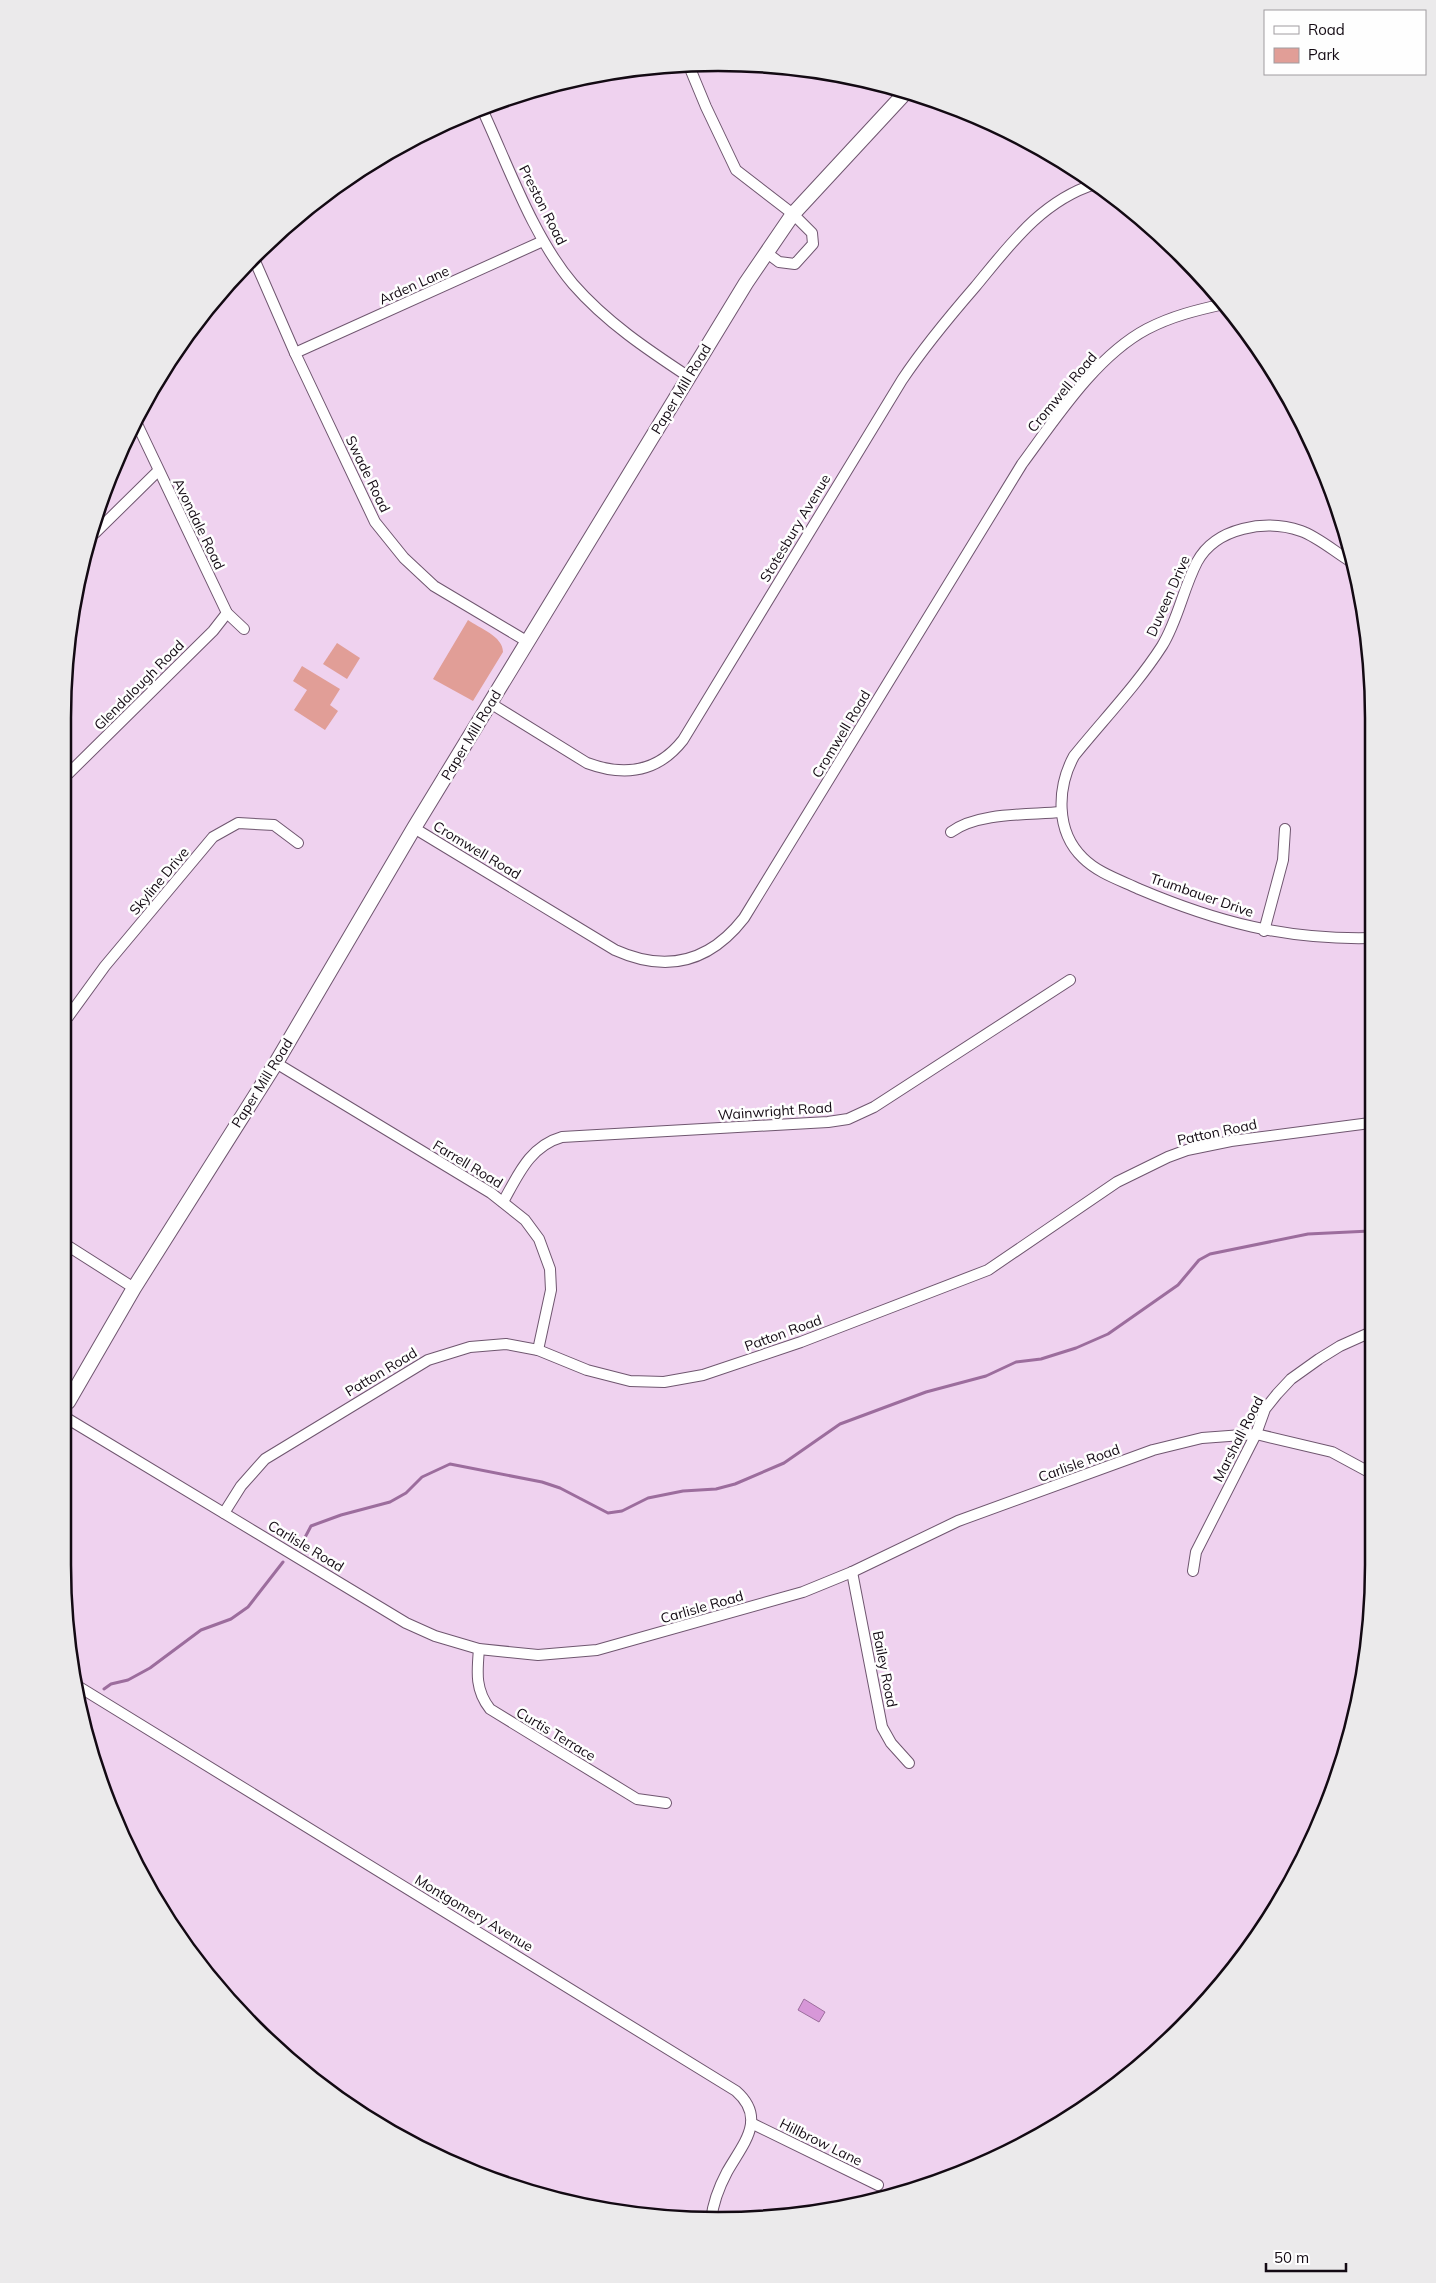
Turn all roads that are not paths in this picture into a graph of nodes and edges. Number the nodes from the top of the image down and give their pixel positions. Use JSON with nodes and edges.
{"nodes":[{"id":1,"x":692,"y":72,"type":"edge"},
{"id":2,"x":901,"y":98,"type":"edge"},
{"id":3,"x":485,"y":115,"type":"edge"},
{"id":4,"x":1087,"y":187,"type":"edge"},
{"id":5,"x":793,"y":214,"type":"junction"},
{"id":6,"x":543,"y":241,"type":"junction"},
{"id":7,"x":767,"y":254,"type":"junction"},
{"id":8,"x":257,"y":266,"type":"edge"},
{"id":9,"x":1216,"y":306,"type":"edge"},
{"id":10,"x":295,"y":353,"type":"junction"},
{"id":11,"x":689,"y":377,"type":"junction"},
{"id":12,"x":139,"y":429,"type":"edge"},
{"id":13,"x":158,"y":471,"type":"junction"},
{"id":14,"x":100,"y":528,"type":"edge"},
{"id":15,"x":1345,"y":559,"type":"edge"},
{"id":16,"x":227,"y":613,"type":"junction"},
{"id":17,"x":244,"y":629,"type":"dead end"},
{"id":18,"x":528,"y":642,"type":"junction"},
{"id":19,"x":490,"y":703,"type":"junction"},
{"id":20,"x":71,"y":771,"type":"edge"},
{"id":21,"x":1061,"y":812,"type":"junction"},
{"id":22,"x":414,"y":828,"type":"junction"},
{"id":23,"x":1285,"y":829,"type":"dead end"},
{"id":24,"x":952,"y":832,"type":"dead end"},
{"id":25,"x":298,"y":843,"type":"dead end"},
{"id":26,"x":1264,"y":931,"type":"junction"},
{"id":27,"x":1365,"y":938,"type":"edge"},
{"id":28,"x":1070,"y":980,"type":"dead end"},
{"id":29,"x":71,"y":1013,"type":"edge"},
{"id":30,"x":276,"y":1063,"type":"junction"},
{"id":31,"x":1365,"y":1123,"type":"edge"},
{"id":32,"x":503,"y":1202,"type":"junction"},
{"id":33,"x":71,"y":1248,"type":"edge"},
{"id":34,"x":134,"y":1288,"type":"junction"},
{"id":35,"x":1365,"y":1335,"type":"edge"},
{"id":36,"x":538,"y":1350,"type":"junction"},
{"id":37,"x":71,"y":1397,"type":"edge"},
{"id":38,"x":71,"y":1421,"type":"edge"},
{"id":39,"x":1256,"y":1434,"type":"junction"},
{"id":40,"x":1365,"y":1470,"type":"edge"},
{"id":41,"x":224,"y":1513,"type":"junction"},
{"id":42,"x":1193,"y":1571,"type":"dead end"},
{"id":43,"x":852,"y":1572,"type":"junction"},
{"id":44,"x":480,"y":1650,"type":"junction"},
{"id":45,"x":84,"y":1690,"type":"edge"},
{"id":46,"x":909,"y":1763,"type":"dead end"},
{"id":47,"x":666,"y":1804,"type":"dead end"},
{"id":48,"x":751,"y":2122,"type":"junction"},
{"id":49,"x":878,"y":2185,"type":"dead end"},
{"id":50,"x":713,"y":2212,"type":"edge"}],
"edges":[{"from":1,"to":5,"type":"street"},
{"from":2,"to":5,"type":"main road","name":"Paper Mill Road"},
{"from":3,"to":6,"type":"street","name":"Preston Road"},
{"from":4,"to":19,"type":"street","name":"Stotesbury Avenue"},
{"from":5,"to":7,"type":"main road","name":"Paper Mill Road"},
{"from":5,"to":7,"type":"street"},
{"from":6,"to":10,"type":"street","name":"Arden Lane"},
{"from":6,"to":11,"type":"street","name":"Preston Road"},
{"from":7,"to":11,"type":"main road","name":"Paper Mill Road"},
{"from":8,"to":10,"type":"street","name":"Swade Road"},
{"from":9,"to":22,"type":"street","name":"Cromwell Road"},
{"from":10,"to":18,"type":"street","name":"Swade Road"},
{"from":11,"to":18,"type":"main road","name":"Paper Mill Road"},
{"from":12,"to":13,"type":"street","name":"Avondale Road"},
{"from":13,"to":14,"type":"street"},
{"from":13,"to":16,"type":"street","name":"Avondale Road"},
{"from":15,"to":21,"type":"street","name":"Duveen Drive"},
{"from":16,"to":17,"type":"street","name":"Avondale Road"},
{"from":16,"to":20,"type":"street","name":"Glendalough Road"},
{"from":18,"to":19,"type":"main road","name":"Paper Mill Road"},
{"from":19,"to":22,"type":"main road","name":"Paper Mill Road"},
{"from":21,"to":24,"type":"street"},
{"from":21,"to":26,"type":"street","name":"Trumbauer Drive"},
{"from":22,"to":30,"type":"main road","name":"Paper Mill Road"},
{"from":23,"to":26,"type":"street"},
{"from":25,"to":29,"type":"street","name":"Skyline Drive"},
{"from":26,"to":27,"type":"street","name":"Trumbauer Drive"},
{"from":28,"to":32,"type":"street","name":"Wainwright Road"},
{"from":30,"to":32,"type":"street","name":"Farrell Road"},
{"from":30,"to":34,"type":"main road","name":"Paper Mill Road"},
{"from":31,"to":36,"type":"street","name":"Patton Road"},
{"from":32,"to":36,"type":"street","name":"Farrell Road"},
{"from":33,"to":34,"type":"street"},
{"from":34,"to":37,"type":"main road","name":"Paper Mill Road"},
{"from":35,"to":39,"type":"street","name":"Marshall Road"},
{"from":36,"to":41,"type":"street","name":"Patton Road"},
{"from":38,"to":41,"type":"street","name":"Carlisle Road"},
{"from":39,"to":40,"type":"street","name":"Carlisle Road"},
{"from":39,"to":42,"type":"street","name":"Marshall Road"},
{"from":39,"to":43,"type":"street","name":"Carlisle Road"},
{"from":41,"to":44,"type":"street","name":"Carlisle Road"},
{"from":43,"to":44,"type":"street","name":"Carlisle Road"},
{"from":43,"to":46,"type":"street","name":"Bailey Road"},
{"from":44,"to":47,"type":"street","name":"Curtis Terrace"},
{"from":45,"to":48,"type":"street","name":"Montgomery Avenue"},
{"from":48,"to":49,"type":"street","name":"Hillbrow Lane"},
{"from":48,"to":50,"type":"street"}]}
